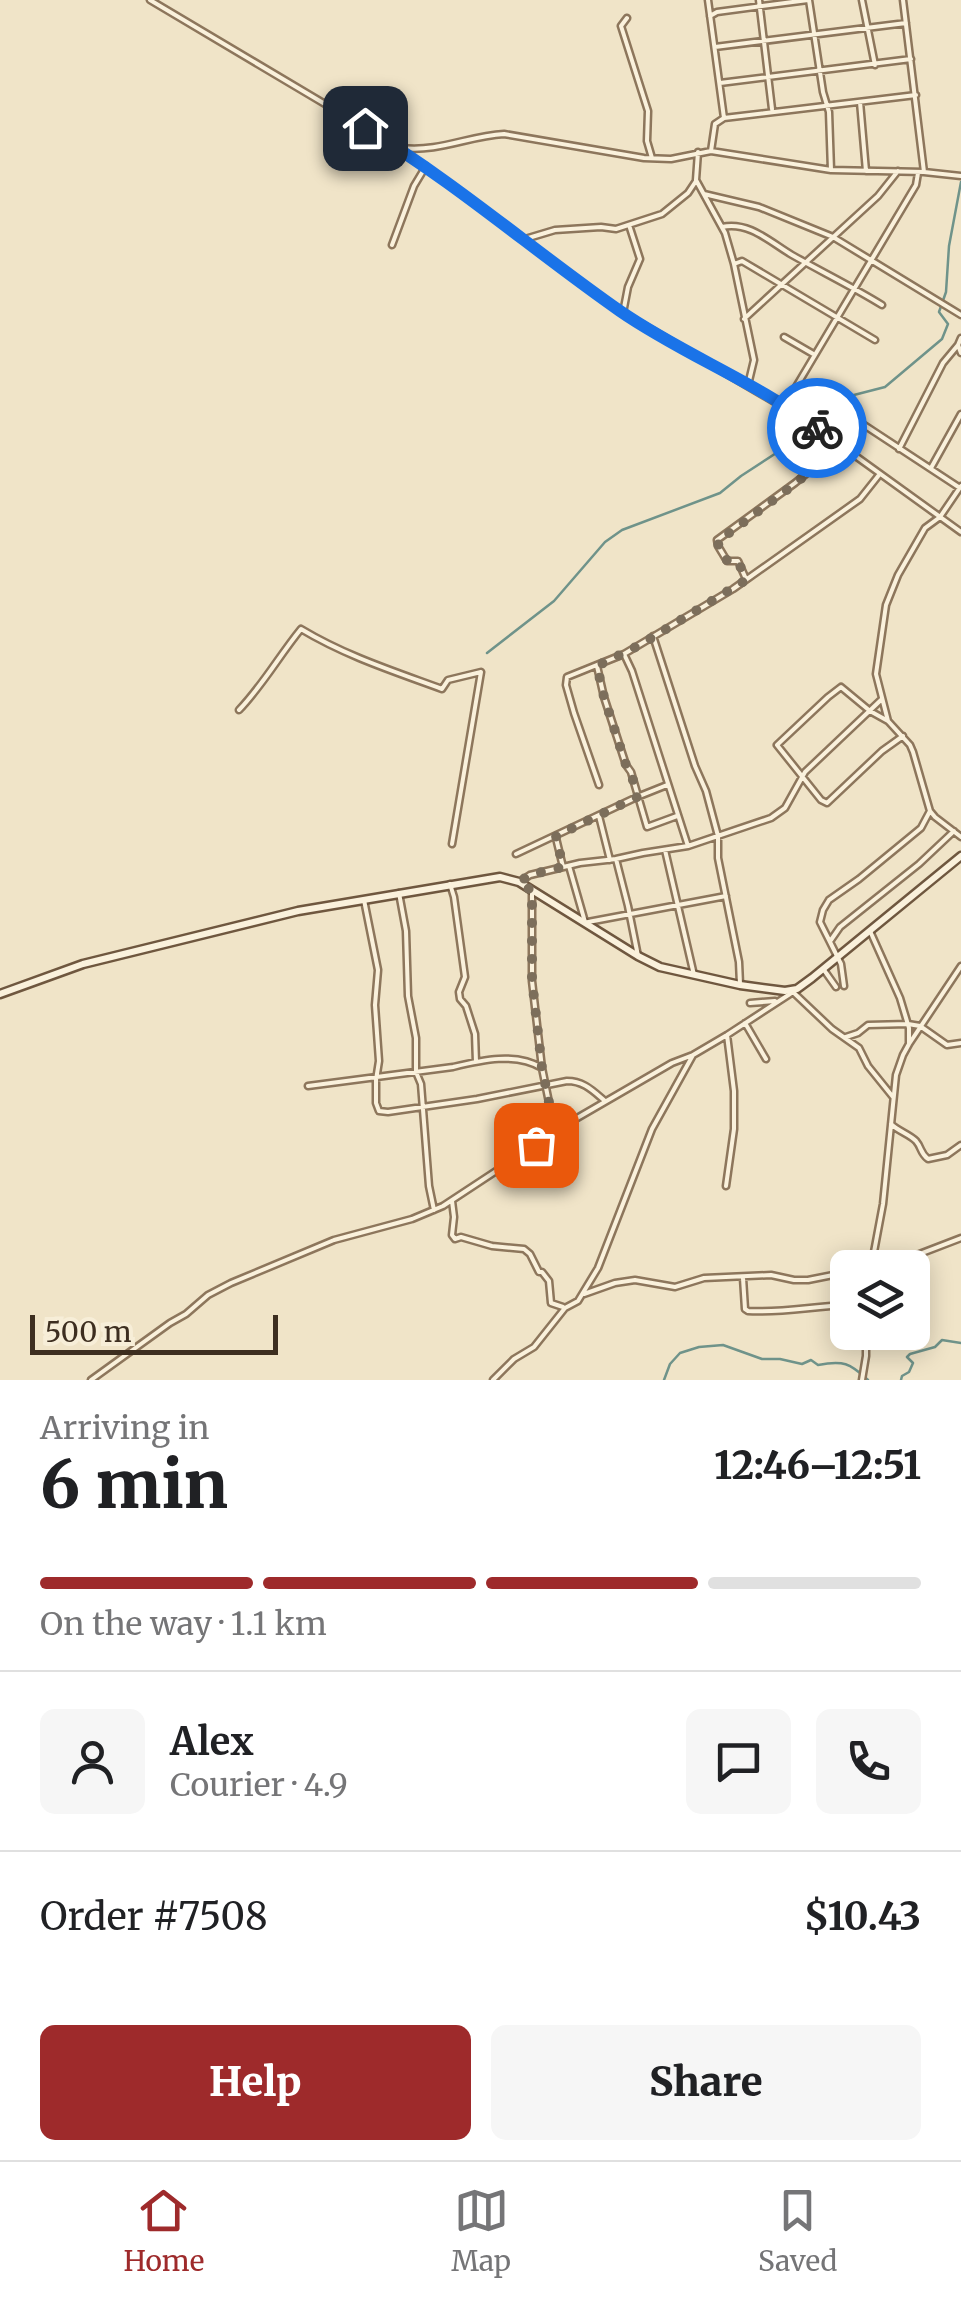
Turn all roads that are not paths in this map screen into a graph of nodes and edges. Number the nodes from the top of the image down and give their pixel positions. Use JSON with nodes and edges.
{"nodes":[{"id":1,"x":150,"y":0,"type":"edge"},
{"id":2,"x":708,"y":0,"type":"edge"},
{"id":3,"x":808,"y":0,"type":"edge"},
{"id":4,"x":862,"y":0,"type":"edge"},
{"id":5,"x":903,"y":0,"type":"edge"},
{"id":6,"x":759,"y":3,"type":"edge"},
{"id":7,"x":710,"y":16,"type":"junction"},
{"id":8,"x":627,"y":18,"type":"dead end"},
{"id":9,"x":906,"y":24,"type":"junction"},
{"id":10,"x":867,"y":28,"type":"junction"},
{"id":11,"x":814,"y":35,"type":"junction"},
{"id":12,"x":764,"y":40,"type":"junction"},
{"id":13,"x":715,"y":47,"type":"junction"},
{"id":14,"x":911,"y":59,"type":"junction"},
{"id":15,"x":876,"y":64,"type":"junction"},
{"id":16,"x":819,"y":70,"type":"junction"},
{"id":17,"x":769,"y":76,"type":"junction"},
{"id":18,"x":720,"y":83,"type":"junction"},
{"id":19,"x":916,"y":95,"type":"junction"},
{"id":20,"x":860,"y":102,"type":"junction"},
{"id":21,"x":827,"y":106,"type":"junction"},
{"id":22,"x":773,"y":112,"type":"junction"},
{"id":23,"x":724,"y":118,"type":"junction"},
{"id":24,"x":399,"y":148,"type":"junction"},
{"id":25,"x":711,"y":151,"type":"junction"},
{"id":26,"x":698,"y":152,"type":"junction"},
{"id":27,"x":652,"y":158,"type":"junction"},
{"id":28,"x":426,"y":166,"type":"junction"},
{"id":29,"x":831,"y":170,"type":"junction"},
{"id":30,"x":866,"y":171,"type":"junction"},
{"id":31,"x":898,"y":171,"type":"junction"},
{"id":32,"x":921,"y":172,"type":"junction"},
{"id":33,"x":961,"y":176,"type":"edge"},
{"id":34,"x":696,"y":180,"type":"junction"},
{"id":35,"x":704,"y":194,"type":"junction"},
{"id":36,"x":629,"y":224,"type":"junction"},
{"id":37,"x":722,"y":227,"type":"junction"},
{"id":38,"x":832,"y":237,"type":"junction"},
{"id":39,"x":524,"y":239,"type":"junction"},
{"id":40,"x":392,"y":245,"type":"dead end"},
{"id":41,"x":872,"y":260,"type":"junction"},
{"id":42,"x":806,"y":262,"type":"junction"},
{"id":43,"x":734,"y":264,"type":"junction"},
{"id":44,"x":782,"y":285,"type":"junction"},
{"id":45,"x":855,"y":288,"type":"junction"},
{"id":46,"x":882,"y":305,"type":"dead end"},
{"id":47,"x":622,"y":313,"type":"junction"},
{"id":48,"x":961,"y":315,"type":"edge"},
{"id":49,"x":837,"y":318,"type":"junction"},
{"id":50,"x":744,"y":319,"type":"junction"},
{"id":51,"x":784,"y":337,"type":"dead end"},
{"id":52,"x":961,"y":338,"type":"edge"},
{"id":53,"x":875,"y":340,"type":"dead end"},
{"id":54,"x":958,"y":345,"type":"junction"},
{"id":55,"x":961,"y":353,"type":"edge"},
{"id":56,"x":815,"y":355,"type":"junction"},
{"id":57,"x":748,"y":385,"type":"junction"},
{"id":58,"x":784,"y":407,"type":"junction"},
{"id":59,"x":961,"y":414,"type":"edge"},
{"id":60,"x":861,"y":422,"type":"dead end"},
{"id":61,"x":840,"y":446,"type":"junction"},
{"id":62,"x":899,"y":448,"type":"junction"},
{"id":63,"x":931,"y":468,"type":"junction"},
{"id":64,"x":880,"y":475,"type":"junction"},
{"id":65,"x":960,"y":487,"type":"edge"},
{"id":66,"x":940,"y":517,"type":"junction"},
{"id":67,"x":961,"y":532,"type":"edge"},
{"id":68,"x":746,"y":580,"type":"junction"},
{"id":69,"x":654,"y":636,"type":"junction"},
{"id":70,"x":624,"y":654,"type":"junction"},
{"id":71,"x":597,"y":666,"type":"junction"},
{"id":72,"x":882,"y":699,"type":"junction"},
{"id":73,"x":239,"y":710,"type":"dead end"},
{"id":74,"x":870,"y":711,"type":"junction"},
{"id":75,"x":888,"y":721,"type":"junction"},
{"id":76,"x":902,"y":736,"type":"junction"},
{"id":77,"x":803,"y":778,"type":"junction"},
{"id":78,"x":599,"y":785,"type":"dead end"},
{"id":79,"x":667,"y":785,"type":"junction"},
{"id":80,"x":637,"y":797,"type":"junction"},
{"id":81,"x":930,"y":811,"type":"junction"},
{"id":82,"x":599,"y":816,"type":"junction"},
{"id":83,"x":678,"y":816,"type":"junction"},
{"id":84,"x":954,"y":831,"type":"junction"},
{"id":85,"x":556,"y":836,"type":"junction"},
{"id":86,"x":718,"y":836,"type":"junction"},
{"id":87,"x":961,"y":837,"type":"edge"},
{"id":88,"x":452,"y":844,"type":"dead end"},
{"id":89,"x":688,"y":846,"type":"junction"},
{"id":90,"x":665,"y":850,"type":"junction"},
{"id":91,"x":516,"y":854,"type":"dead end"},
{"id":92,"x":961,"y":856,"type":"edge"},
{"id":93,"x":613,"y":860,"type":"junction"},
{"id":94,"x":566,"y":866,"type":"junction"},
{"id":95,"x":519,"y":882,"type":"junction"},
{"id":96,"x":450,"y":884,"type":"junction"},
{"id":97,"x":532,"y":891,"type":"junction"},
{"id":98,"x":399,"y":893,"type":"junction"},
{"id":99,"x":726,"y":896,"type":"junction"},
{"id":100,"x":364,"y":899,"type":"junction"},
{"id":101,"x":677,"y":904,"type":"junction"},
{"id":102,"x":630,"y":914,"type":"junction"},
{"id":103,"x":584,"y":922,"type":"junction"},
{"id":104,"x":870,"y":931,"type":"junction"},
{"id":105,"x":830,"y":942,"type":"junction"},
{"id":106,"x":638,"y":956,"type":"junction"},
{"id":107,"x":838,"y":957,"type":"junction"},
{"id":108,"x":961,"y":966,"type":"edge"},
{"id":109,"x":823,"y":969,"type":"junction"},
{"id":110,"x":694,"y":976,"type":"junction"},
{"id":111,"x":740,"y":985,"type":"junction"},
{"id":112,"x":844,"y":986,"type":"dead end"},
{"id":113,"x":836,"y":987,"type":"dead end"},
{"id":114,"x":795,"y":991,"type":"junction"},
{"id":115,"x":0,"y":994,"type":"edge"},
{"id":116,"x":780,"y":1000,"type":"junction"},
{"id":117,"x":750,"y":1002,"type":"dead end"},
{"id":118,"x":745,"y":1023,"type":"junction"},
{"id":119,"x":908,"y":1024,"type":"junction"},
{"id":120,"x":920,"y":1026,"type":"junction"},
{"id":121,"x":727,"y":1036,"type":"junction"},
{"id":122,"x":845,"y":1038,"type":"junction"},
{"id":123,"x":961,"y":1043,"type":"edge"},
{"id":124,"x":909,"y":1044,"type":"junction"},
{"id":125,"x":692,"y":1054,"type":"junction"},
{"id":126,"x":766,"y":1059,"type":"dead end"},
{"id":127,"x":476,"y":1062,"type":"junction"},
{"id":128,"x":542,"y":1068,"type":"junction"},
{"id":129,"x":416,"y":1072,"type":"junction"},
{"id":130,"x":376,"y":1078,"type":"junction"},
{"id":131,"x":308,"y":1086,"type":"dead end"},
{"id":132,"x":545,"y":1087,"type":"junction"},
{"id":133,"x":894,"y":1097,"type":"junction"},
{"id":134,"x":605,"y":1101,"type":"junction"},
{"id":135,"x":423,"y":1107,"type":"junction"},
{"id":136,"x":890,"y":1123,"type":"junction"},
{"id":137,"x":555,"y":1132,"type":"junction"},
{"id":138,"x":961,"y":1146,"type":"edge"},
{"id":139,"x":726,"y":1186,"type":"dead end"},
{"id":140,"x":452,"y":1201,"type":"junction"},
{"id":141,"x":434,"y":1210,"type":"junction"},
{"id":142,"x":961,"y":1238,"type":"edge"},
{"id":143,"x":875,"y":1250,"type":"edge"},
{"id":144,"x":929,"y":1250,"type":"edge"},
{"id":145,"x":830,"y":1276,"type":"edge"},
{"id":146,"x":743,"y":1277,"type":"junction"},
{"id":147,"x":580,"y":1296,"type":"junction"},
{"id":148,"x":830,"y":1305,"type":"edge"},
{"id":149,"x":565,"y":1308,"type":"junction"},
{"id":150,"x":866,"y":1350,"type":"edge"},
{"id":151,"x":91,"y":1380,"type":"edge"},
{"id":152,"x":494,"y":1380,"type":"edge"},
{"id":153,"x":862,"y":1380,"type":"edge"}],
"edges":[{"from":1,"to":24,"type":"street"},
{"from":2,"to":7,"type":"street"},
{"from":3,"to":6,"type":"street"},
{"from":3,"to":11,"type":"street"},
{"from":4,"to":10,"type":"street"},
{"from":5,"to":9,"type":"street"},
{"from":6,"to":7,"type":"street"},
{"from":6,"to":12,"type":"street"},
{"from":7,"to":13,"type":"street"},
{"from":8,"to":27,"type":"street"},
{"from":9,"to":10,"type":"street"},
{"from":9,"to":14,"type":"street"},
{"from":10,"to":11,"type":"street"},
{"from":10,"to":15,"type":"street"},
{"from":11,"to":12,"type":"street"},
{"from":11,"to":16,"type":"street"},
{"from":12,"to":13,"type":"street"},
{"from":12,"to":17,"type":"street"},
{"from":13,"to":18,"type":"street"},
{"from":14,"to":15,"type":"street"},
{"from":14,"to":19,"type":"street"},
{"from":15,"to":16,"type":"street"},
{"from":16,"to":17,"type":"street"},
{"from":16,"to":21,"type":"street"},
{"from":17,"to":18,"type":"street"},
{"from":17,"to":22,"type":"street"},
{"from":18,"to":23,"type":"street"},
{"from":19,"to":20,"type":"street"},
{"from":19,"to":32,"type":"street"},
{"from":20,"to":21,"type":"street"},
{"from":20,"to":30,"type":"street"},
{"from":21,"to":22,"type":"street"},
{"from":21,"to":29,"type":"street"},
{"from":22,"to":23,"type":"street"},
{"from":23,"to":25,"type":"street"},
{"from":24,"to":27,"type":"street"},
{"from":24,"to":28,"type":"street"},
{"from":25,"to":26,"type":"street"},
{"from":25,"to":29,"type":"street"},
{"from":26,"to":27,"type":"street"},
{"from":26,"to":34,"type":"street"},
{"from":28,"to":39,"type":"street"},
{"from":28,"to":40,"type":"street"},
{"from":29,"to":30,"type":"street"},
{"from":30,"to":31,"type":"street"},
{"from":31,"to":32,"type":"street"},
{"from":31,"to":38,"type":"street"},
{"from":32,"to":33,"type":"street"},
{"from":32,"to":41,"type":"street"},
{"from":34,"to":35,"type":"street"},
{"from":34,"to":36,"type":"street"},
{"from":35,"to":37,"type":"street"},
{"from":35,"to":38,"type":"street"},
{"from":36,"to":39,"type":"street"},
{"from":36,"to":47,"type":"street"},
{"from":37,"to":42,"type":"street"},
{"from":37,"to":43,"type":"street"},
{"from":38,"to":41,"type":"street"},
{"from":38,"to":42,"type":"street"},
{"from":39,"to":47,"type":"street"},
{"from":41,"to":45,"type":"street"},
{"from":41,"to":48,"type":"street"},
{"from":42,"to":44,"type":"street"},
{"from":42,"to":45,"type":"street"},
{"from":43,"to":44,"type":"street"},
{"from":43,"to":50,"type":"street"},
{"from":44,"to":49,"type":"street"},
{"from":44,"to":50,"type":"street"},
{"from":45,"to":46,"type":"street"},
{"from":45,"to":49,"type":"street"},
{"from":47,"to":57,"type":"street"},
{"from":49,"to":53,"type":"street"},
{"from":49,"to":56,"type":"street"},
{"from":50,"to":57,"type":"street"},
{"from":51,"to":56,"type":"street"},
{"from":52,"to":54,"type":"street"},
{"from":54,"to":55,"type":"street"},
{"from":54,"to":62,"type":"street"},
{"from":56,"to":58,"type":"street"},
{"from":57,"to":58,"type":"street"},
{"from":58,"to":61,"type":"street"},
{"from":59,"to":63,"type":"street"},
{"from":60,"to":62,"type":"street"},
{"from":61,"to":64,"type":"street"},
{"from":61,"to":68,"type":"street"},
{"from":62,"to":63,"type":"street"},
{"from":63,"to":65,"type":"street"},
{"from":64,"to":66,"type":"street"},
{"from":64,"to":68,"type":"street"},
{"from":65,"to":66,"type":"street"},
{"from":66,"to":67,"type":"street"},
{"from":66,"to":72,"type":"street"},
{"from":68,"to":69,"type":"street"},
{"from":69,"to":70,"type":"street"},
{"from":69,"to":86,"type":"street"},
{"from":70,"to":71,"type":"street"},
{"from":70,"to":79,"type":"street"},
{"from":71,"to":78,"type":"street"},
{"from":71,"to":80,"type":"street"},
{"from":72,"to":74,"type":"street"},
{"from":72,"to":75,"type":"street"},
{"from":73,"to":88,"type":"street"},
{"from":74,"to":75,"type":"street"},
{"from":74,"to":77,"type":"street"},
{"from":74,"to":77,"type":"street"},
{"from":75,"to":76,"type":"street"},
{"from":76,"to":77,"type":"street"},
{"from":76,"to":81,"type":"street"},
{"from":77,"to":86,"type":"street"},
{"from":79,"to":80,"type":"street"},
{"from":79,"to":83,"type":"street"},
{"from":80,"to":82,"type":"street"},
{"from":80,"to":83,"type":"street"},
{"from":81,"to":84,"type":"street"},
{"from":81,"to":105,"type":"street"},
{"from":82,"to":85,"type":"street"},
{"from":82,"to":93,"type":"street"},
{"from":83,"to":89,"type":"street"},
{"from":84,"to":87,"type":"street"},
{"from":84,"to":105,"type":"street"},
{"from":85,"to":91,"type":"street"},
{"from":85,"to":94,"type":"street"},
{"from":86,"to":89,"type":"street"},
{"from":86,"to":99,"type":"street"},
{"from":89,"to":90,"type":"street"},
{"from":90,"to":93,"type":"street"},
{"from":90,"to":101,"type":"street"},
{"from":92,"to":104,"type":"street"},
{"from":93,"to":94,"type":"street"},
{"from":93,"to":102,"type":"street"},
{"from":94,"to":95,"type":"street"},
{"from":94,"to":103,"type":"street"},
{"from":95,"to":96,"type":"street"},
{"from":95,"to":97,"type":"street"},
{"from":96,"to":98,"type":"street"},
{"from":96,"to":127,"type":"street"},
{"from":97,"to":103,"type":"street"},
{"from":97,"to":128,"type":"street"},
{"from":98,"to":100,"type":"street"},
{"from":98,"to":129,"type":"street"},
{"from":99,"to":101,"type":"street"},
{"from":99,"to":111,"type":"street"},
{"from":100,"to":115,"type":"street"},
{"from":100,"to":130,"type":"street"},
{"from":101,"to":102,"type":"street"},
{"from":101,"to":110,"type":"street"},
{"from":102,"to":103,"type":"street"},
{"from":102,"to":106,"type":"street"},
{"from":103,"to":106,"type":"street"},
{"from":104,"to":107,"type":"street"},
{"from":104,"to":119,"type":"street"},
{"from":105,"to":107,"type":"street"},
{"from":106,"to":110,"type":"street"},
{"from":107,"to":109,"type":"street"},
{"from":107,"to":112,"type":"street"},
{"from":108,"to":120,"type":"street"},
{"from":109,"to":113,"type":"street"},
{"from":109,"to":114,"type":"street"},
{"from":110,"to":111,"type":"street"},
{"from":111,"to":114,"type":"street"},
{"from":114,"to":116,"type":"street"},
{"from":114,"to":122,"type":"street"},
{"from":116,"to":117,"type":"street"},
{"from":116,"to":118,"type":"street"},
{"from":118,"to":121,"type":"street"},
{"from":118,"to":126,"type":"street"},
{"from":119,"to":120,"type":"street"},
{"from":119,"to":122,"type":"street"},
{"from":119,"to":124,"type":"street"},
{"from":120,"to":123,"type":"street"},
{"from":120,"to":124,"type":"street"},
{"from":121,"to":125,"type":"street"},
{"from":121,"to":139,"type":"street"},
{"from":122,"to":133,"type":"street"},
{"from":124,"to":133,"type":"street"},
{"from":125,"to":134,"type":"street"},
{"from":125,"to":147,"type":"street"},
{"from":127,"to":128,"type":"street"},
{"from":127,"to":129,"type":"street"},
{"from":128,"to":132,"type":"street"},
{"from":129,"to":130,"type":"street"},
{"from":129,"to":135,"type":"street"},
{"from":130,"to":131,"type":"street"},
{"from":130,"to":135,"type":"street"},
{"from":132,"to":134,"type":"street"},
{"from":132,"to":135,"type":"street"},
{"from":132,"to":137,"type":"street"},
{"from":133,"to":136,"type":"street"},
{"from":134,"to":137,"type":"street"},
{"from":135,"to":141,"type":"street"},
{"from":136,"to":138,"type":"street"},
{"from":136,"to":143,"type":"street"},
{"from":137,"to":140,"type":"street"},
{"from":140,"to":141,"type":"street"},
{"from":140,"to":149,"type":"street"},
{"from":141,"to":151,"type":"street"},
{"from":142,"to":144,"type":"street"},
{"from":145,"to":146,"type":"street"},
{"from":146,"to":147,"type":"street"},
{"from":146,"to":148,"type":"street"},
{"from":147,"to":149,"type":"street"},
{"from":149,"to":152,"type":"street"},
{"from":150,"to":153,"type":"street"}]}
